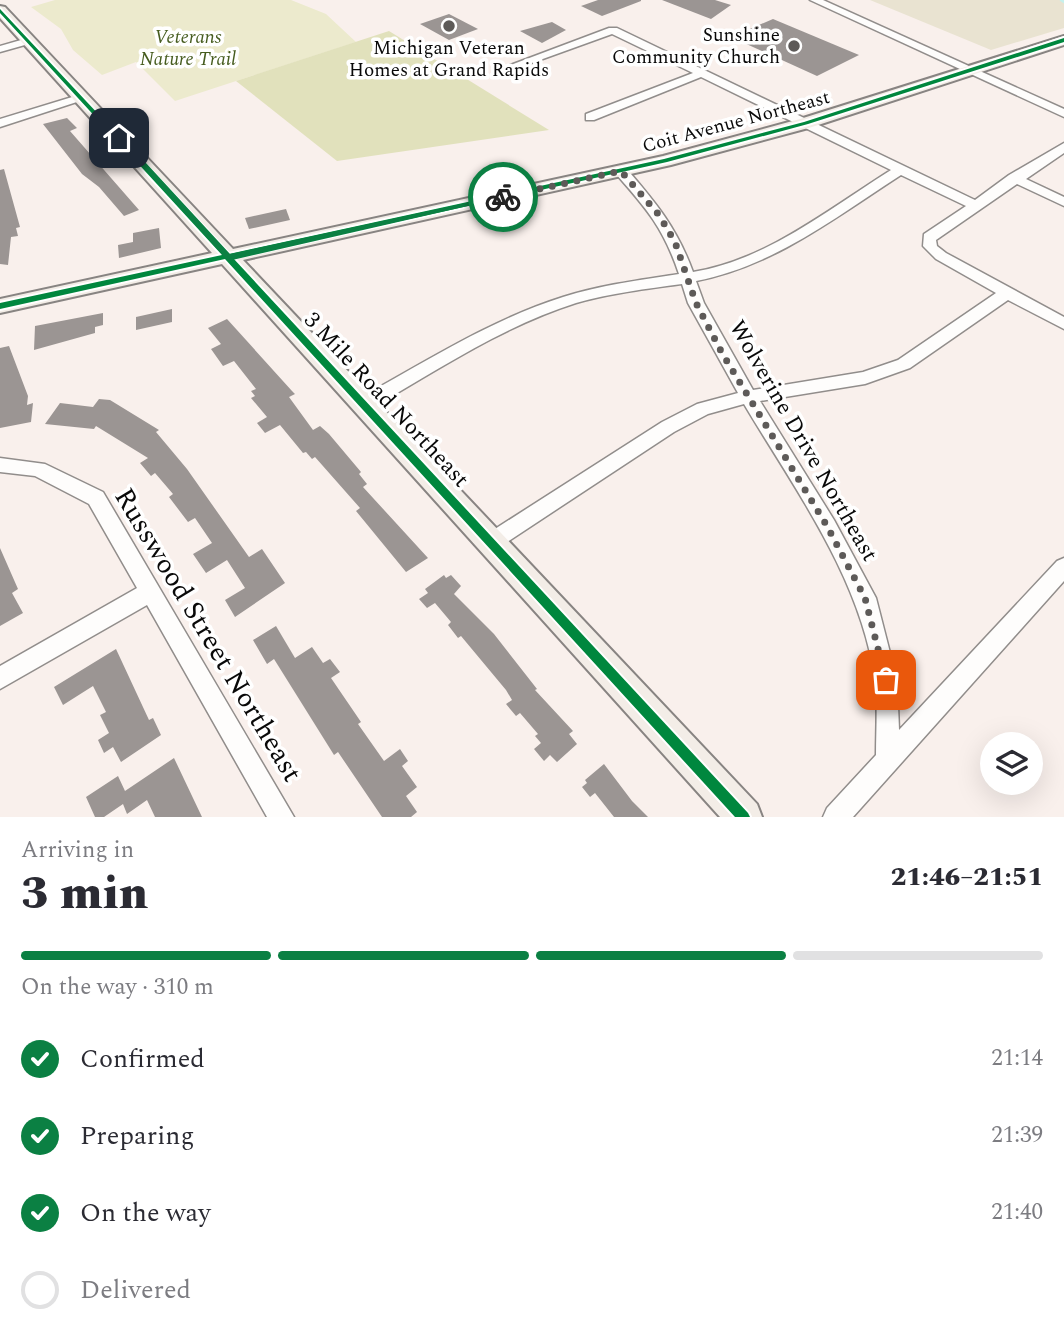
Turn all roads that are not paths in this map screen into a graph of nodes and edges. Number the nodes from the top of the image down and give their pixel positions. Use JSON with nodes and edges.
{"nodes":[{"id":1,"x":815,"y":0,"type":"edge"},
{"id":2,"x":0,"y":10,"type":"edge"},
{"id":3,"x":1064,"y":40,"type":"edge"},
{"id":4,"x":28,"y":41,"type":"junction"},
{"id":5,"x":0,"y":49,"type":"edge"},
{"id":6,"x":511,"y":67,"type":"dead end"},
{"id":7,"x":970,"y":70,"type":"junction"},
{"id":8,"x":702,"y":73,"type":"junction"},
{"id":9,"x":82,"y":97,"type":"junction"},
{"id":10,"x":1064,"y":113,"type":"edge"},
{"id":11,"x":590,"y":117,"type":"dead end"},
{"id":12,"x":806,"y":122,"type":"junction"},
{"id":13,"x":0,"y":123,"type":"edge"},
{"id":14,"x":1064,"y":147,"type":"edge"},
{"id":15,"x":900,"y":170,"type":"junction"},
{"id":16,"x":621,"y":171,"type":"junction"},
{"id":17,"x":1014,"y":178,"type":"junction"},
{"id":18,"x":1064,"y":202,"type":"edge"},
{"id":19,"x":975,"y":205,"type":"junction"},
{"id":20,"x":228,"y":258,"type":"junction"},
{"id":21,"x":689,"y":278,"type":"junction"},
{"id":22,"x":1007,"y":293,"type":"junction"},
{"id":23,"x":0,"y":306,"type":"edge"},
{"id":24,"x":1064,"y":324,"type":"edge"},
{"id":25,"x":748,"y":397,"type":"junction"},
{"id":26,"x":364,"y":404,"type":"junction"},
{"id":27,"x":0,"y":465,"type":"edge"},
{"id":28,"x":491,"y":542,"type":"junction"},
{"id":29,"x":1064,"y":566,"type":"edge"},
{"id":30,"x":151,"y":591,"type":"junction"},
{"id":31,"x":0,"y":678,"type":"edge"},
{"id":32,"x":888,"y":757,"type":"junction"},
{"id":33,"x":281,"y":817,"type":"edge"},
{"id":34,"x":744,"y":817,"type":"edge"},
{"id":35,"x":836,"y":817,"type":"edge"}],
"edges":[{"from":1,"to":7,"type":"street"},
{"from":2,"to":4,"type":"main road","name":"3 Mile Road Northeast"},
{"from":3,"to":7,"type":"main road","name":"Coit Avenue Northeast"},
{"from":4,"to":5,"type":"street"},
{"from":4,"to":9,"type":"main road","name":"3 Mile Road Northeast"},
{"from":6,"to":8,"type":"street"},
{"from":7,"to":10,"type":"street"},
{"from":7,"to":12,"type":"main road","name":"Coit Avenue Northeast"},
{"from":8,"to":11,"type":"street"},
{"from":8,"to":12,"type":"street"},
{"from":9,"to":13,"type":"street"},
{"from":9,"to":20,"type":"main road","name":"3 Mile Road Northeast"},
{"from":12,"to":15,"type":"street"},
{"from":12,"to":16,"type":"main road","name":"Coit Avenue Northeast"},
{"from":14,"to":17,"type":"street"},
{"from":15,"to":19,"type":"street"},
{"from":15,"to":21,"type":"street"},
{"from":16,"to":20,"type":"main road","name":"Coit Avenue Northeast"},
{"from":16,"to":21,"type":"street","name":"Wolverine Drive Northeast"},
{"from":17,"to":18,"type":"street"},
{"from":17,"to":19,"type":"street"},
{"from":19,"to":22,"type":"street"},
{"from":20,"to":23,"type":"main road","name":"Coit Avenue Northeast"},
{"from":20,"to":26,"type":"main road","name":"3 Mile Road Northeast"},
{"from":21,"to":25,"type":"street","name":"Wolverine Drive Northeast"},
{"from":21,"to":26,"type":"street"},
{"from":22,"to":24,"type":"street"},
{"from":22,"to":25,"type":"street"},
{"from":25,"to":28,"type":"street"},
{"from":25,"to":32,"type":"street","name":"Wolverine Drive Northeast"},
{"from":26,"to":28,"type":"main road","name":"3 Mile Road Northeast"},
{"from":27,"to":30,"type":"street","name":"Russwood Street Northeast"},
{"from":28,"to":34,"type":"main road","name":"3 Mile Road Northeast"},
{"from":29,"to":32,"type":"street"},
{"from":30,"to":31,"type":"street"},
{"from":30,"to":33,"type":"street","name":"Russwood Street Northeast"},
{"from":32,"to":35,"type":"street"}]}
